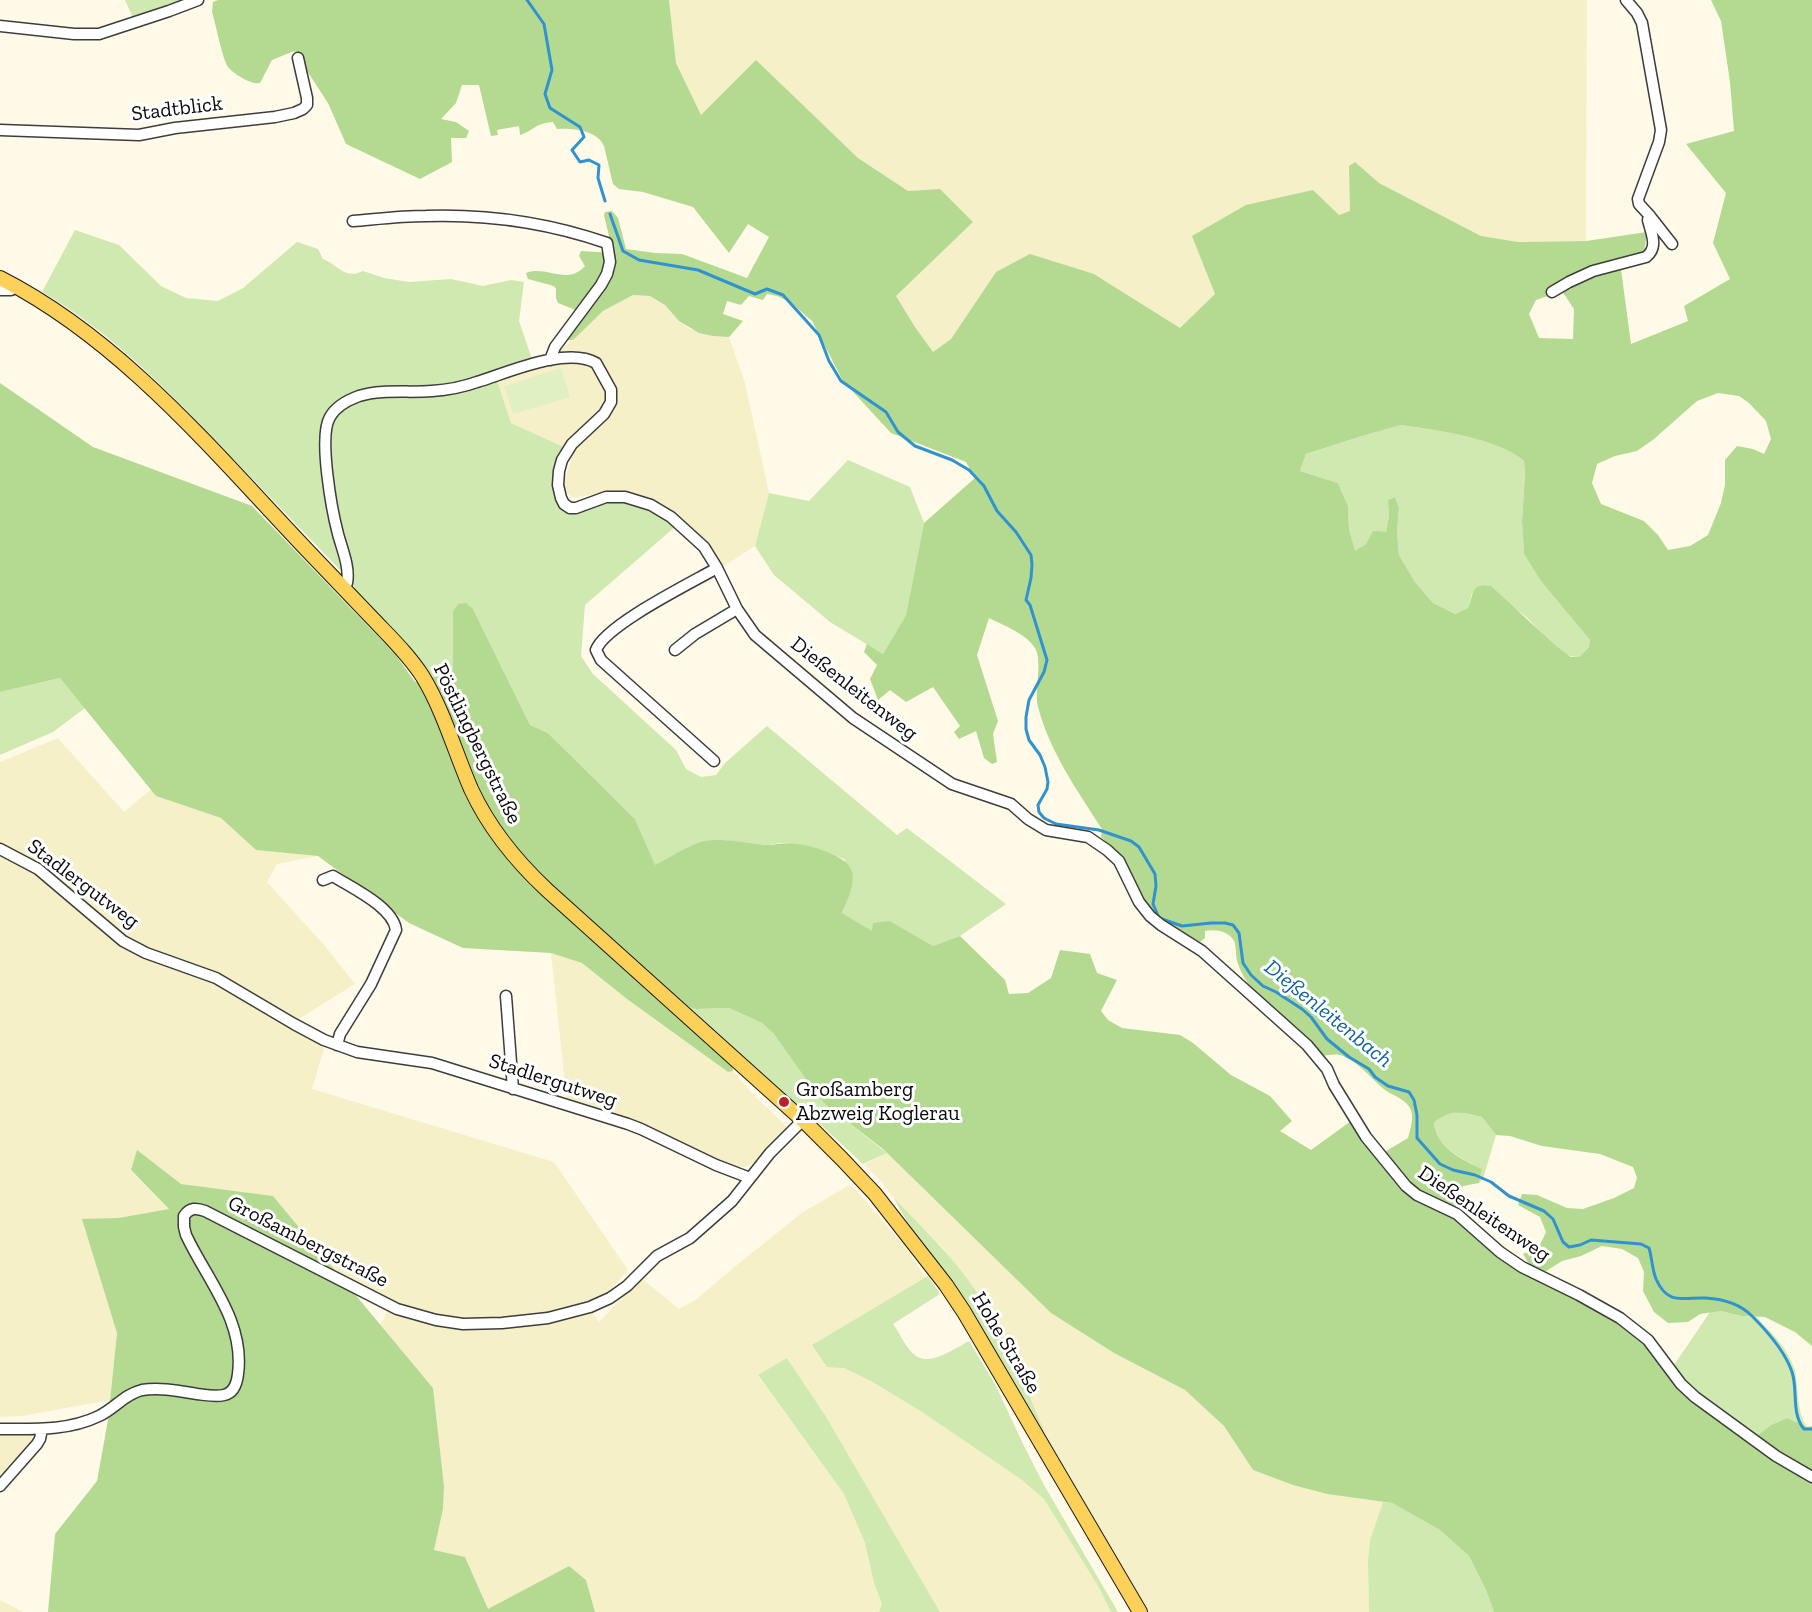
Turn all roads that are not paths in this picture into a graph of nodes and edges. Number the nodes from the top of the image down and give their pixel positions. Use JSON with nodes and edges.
{"nodes":[{"id":1,"x":198,"y":0,"type":"edge"},
{"id":2,"x":1626,"y":0,"type":"edge"},
{"id":3,"x":0,"y":26,"type":"edge"},
{"id":4,"x":298,"y":58,"type":"dead end"},
{"id":5,"x":0,"y":130,"type":"edge"},
{"id":6,"x":1650,"y":216,"type":"junction"},
{"id":7,"x":353,"y":221,"type":"dead end"},
{"id":8,"x":1672,"y":244,"type":"dead end"},
{"id":9,"x":0,"y":278,"type":"edge"},
{"id":10,"x":15,"y":286,"type":"junction"},
{"id":11,"x":0,"y":290,"type":"edge"},
{"id":12,"x":1552,"y":292,"type":"dead end"},
{"id":13,"x":550,"y":360,"type":"junction"},
{"id":14,"x":717,"y":568,"type":"junction"},
{"id":15,"x":343,"y":587,"type":"junction"},
{"id":16,"x":737,"y":609,"type":"junction"},
{"id":17,"x":675,"y":650,"type":"dead end"},
{"id":18,"x":714,"y":761,"type":"dead end"},
{"id":19,"x":0,"y":849,"type":"edge"},
{"id":20,"x":323,"y":880,"type":"dead end"},
{"id":21,"x":506,"y":996,"type":"dead end"},
{"id":22,"x":337,"y":1045,"type":"junction"},
{"id":23,"x":513,"y":1089,"type":"junction"},
{"id":24,"x":803,"y":1120,"type":"junction"},
{"id":25,"x":750,"y":1178,"type":"junction"},
{"id":26,"x":0,"y":1429,"type":"edge"},
{"id":27,"x":42,"y":1429,"type":"junction"},
{"id":28,"x":1812,"y":1477,"type":"edge"},
{"id":29,"x":0,"y":1486,"type":"edge"},
{"id":30,"x":1140,"y":1612,"type":"edge"}],
"edges":[{"from":1,"to":3,"type":"street"},
{"from":2,"to":6,"type":"street"},
{"from":4,"to":5,"type":"street","name":"Stadtblick"},
{"from":6,"to":8,"type":"street"},
{"from":6,"to":12,"type":"street"},
{"from":7,"to":13,"type":"street"},
{"from":9,"to":10,"type":"main road","name":"Pöstlingbergstraße"},
{"from":10,"to":11,"type":"street"},
{"from":10,"to":15,"type":"main road","name":"Pöstlingbergstraße"},
{"from":13,"to":14,"type":"street","name":"Dießenleitenweg"},
{"from":13,"to":15,"type":"street","name":"Dießenleitenweg"},
{"from":14,"to":16,"type":"street","name":"Dießenleitenweg"},
{"from":14,"to":18,"type":"street"},
{"from":15,"to":24,"type":"main road","name":"Pöstlingbergstraße"},
{"from":16,"to":17,"type":"street"},
{"from":16,"to":28,"type":"street","name":"Dießenleitenweg"},
{"from":19,"to":22,"type":"street","name":"Stadlergutweg"},
{"from":20,"to":22,"type":"street"},
{"from":21,"to":23,"type":"street"},
{"from":22,"to":23,"type":"street","name":"Stadlergutweg"},
{"from":23,"to":25,"type":"street","name":"Stadlergutweg"},
{"from":24,"to":25,"type":"street","name":"Großambergstraße"},
{"from":24,"to":30,"type":"main road","name":"Hohe Straße"},
{"from":25,"to":27,"type":"street","name":"Großambergstraße"},
{"from":26,"to":27,"type":"street"},
{"from":27,"to":29,"type":"street"}]}
